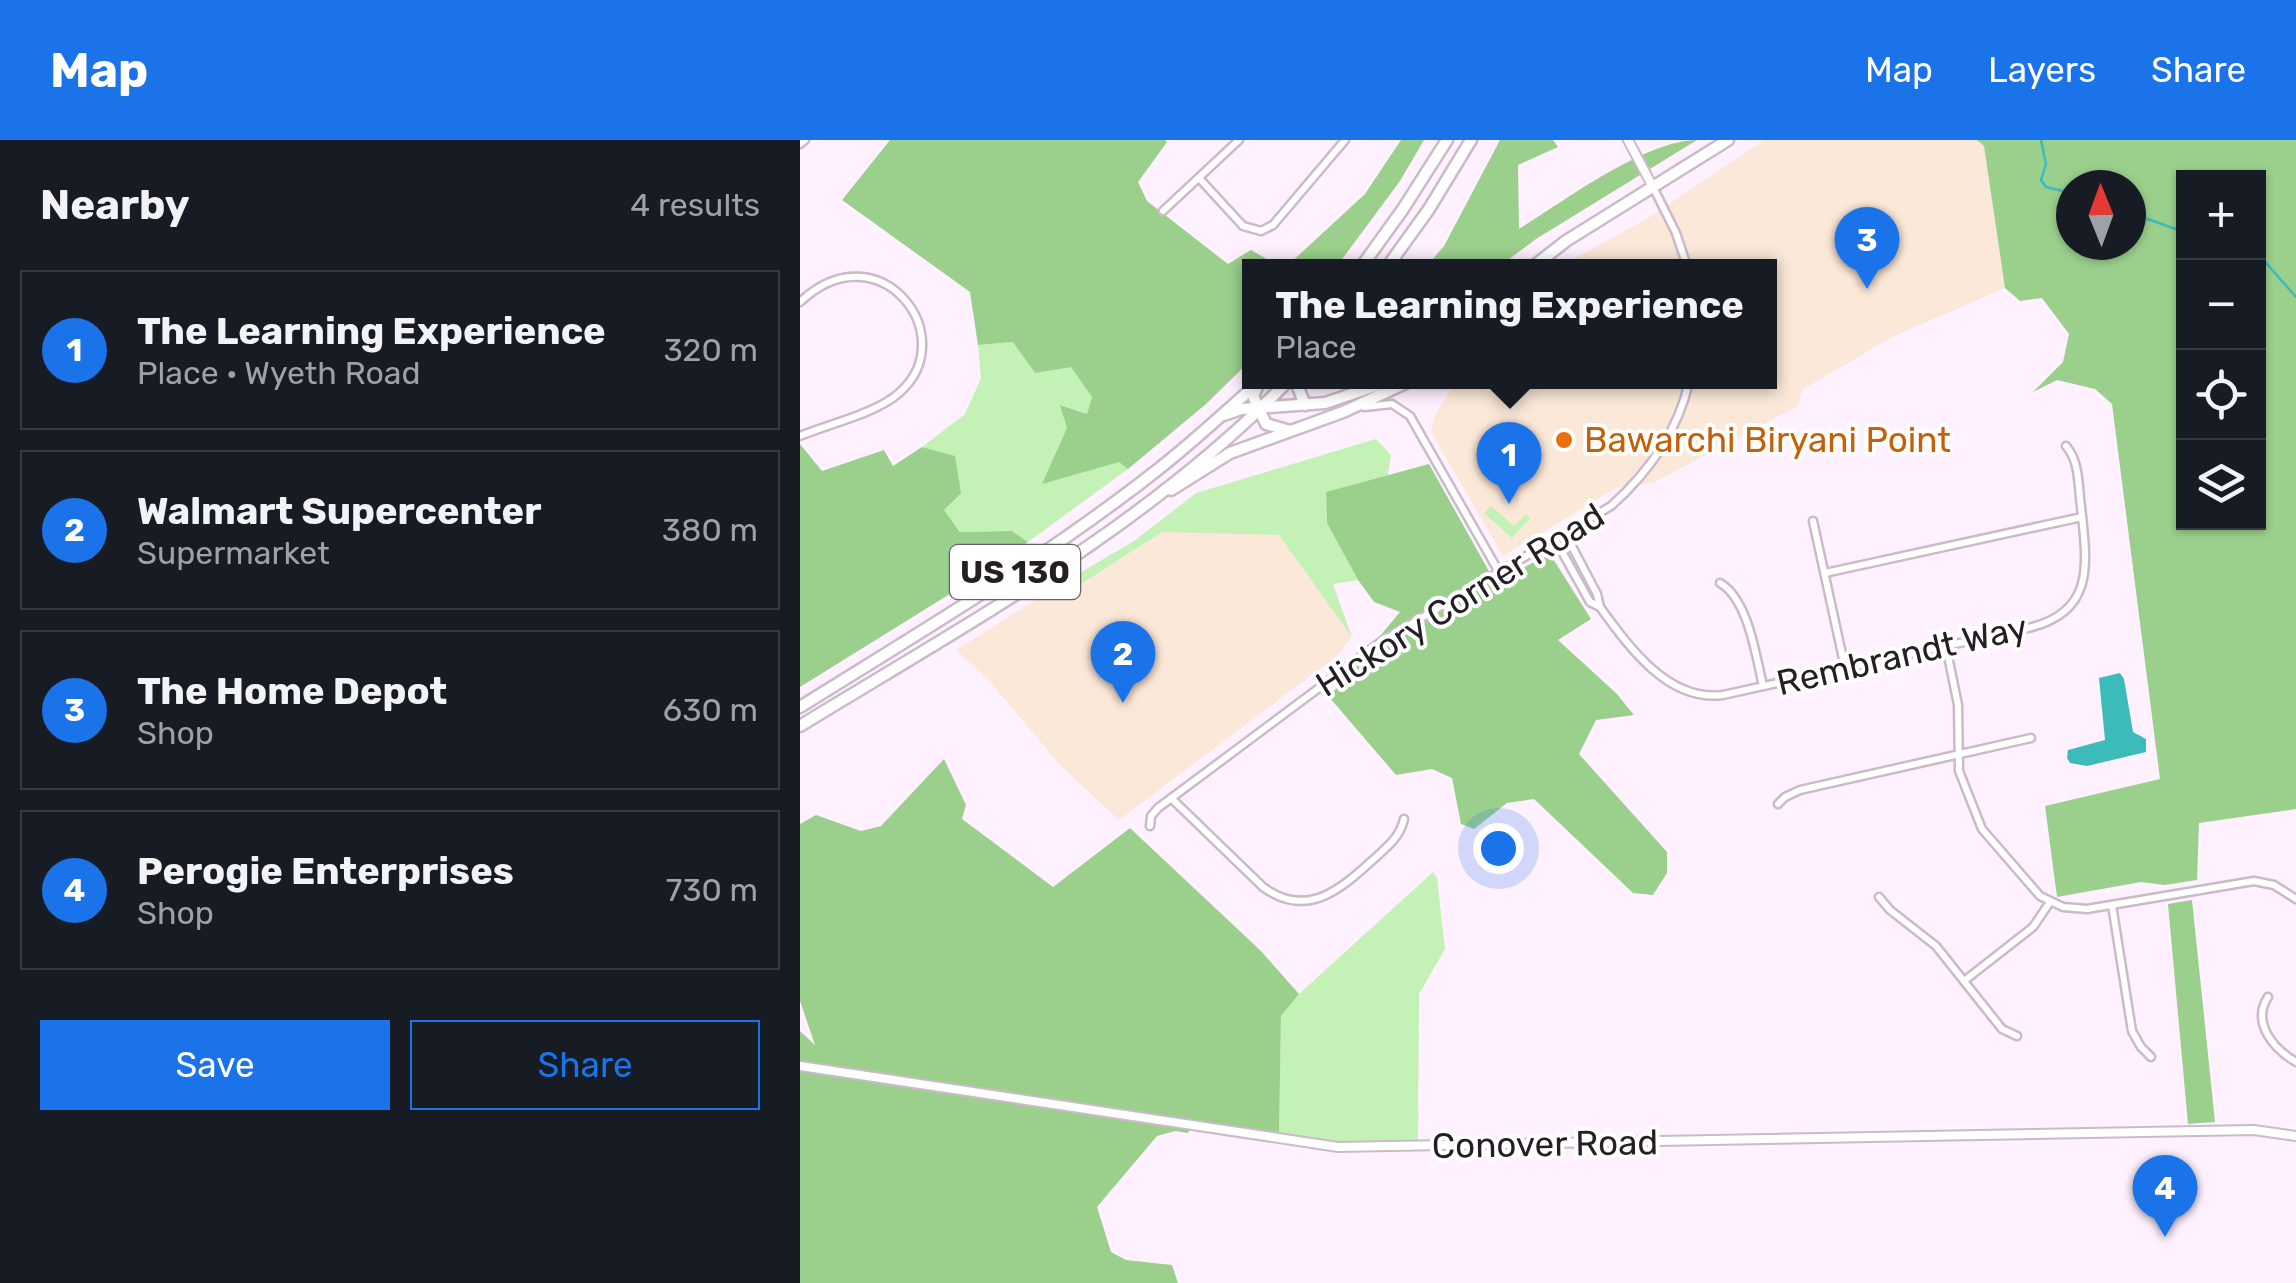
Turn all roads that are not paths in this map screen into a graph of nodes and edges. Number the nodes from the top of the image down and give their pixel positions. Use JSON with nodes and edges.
{"nodes":[{"id":1,"x":1239,"y":140,"type":"edge"},
{"id":2,"x":1345,"y":140,"type":"edge"},
{"id":3,"x":1447,"y":140,"type":"edge"},
{"id":4,"x":1471,"y":140,"type":"edge"},
{"id":5,"x":1628,"y":140,"type":"edge"},
{"id":6,"x":1728,"y":140,"type":"edge"},
{"id":7,"x":1199,"y":178,"type":"junction"},
{"id":8,"x":1653,"y":187,"type":"junction"},
{"id":9,"x":1163,"y":212,"type":"dead end"},
{"id":10,"x":1367,"y":259,"type":"edge"},
{"id":11,"x":1393,"y":259,"type":"edge"},
{"id":12,"x":1545,"y":259,"type":"edge"},
{"id":13,"x":1685,"y":259,"type":"edge"},
{"id":14,"x":800,"y":288,"type":"edge"},
{"id":15,"x":807,"y":296,"type":"junction"},
{"id":16,"x":800,"y":302,"type":"edge"},
{"id":17,"x":1251,"y":389,"type":"edge"},
{"id":18,"x":1256,"y":389,"type":"edge"},
{"id":19,"x":1280,"y":389,"type":"edge"},
{"id":20,"x":1299,"y":389,"type":"edge"},
{"id":21,"x":1368,"y":389,"type":"edge"},
{"id":22,"x":1393,"y":389,"type":"edge"},
{"id":23,"x":1687,"y":389,"type":"edge"},
{"id":24,"x":1305,"y":405,"type":"junction"},
{"id":25,"x":1258,"y":410,"type":"junction"},
{"id":26,"x":1344,"y":412,"type":"junction"},
{"id":27,"x":1217,"y":419,"type":"junction"},
{"id":28,"x":1290,"y":431,"type":"junction"},
{"id":29,"x":800,"y":436,"type":"edge"},
{"id":30,"x":2066,"y":446,"type":"dead end"},
{"id":31,"x":1141,"y":509,"type":"junction"},
{"id":32,"x":2082,"y":517,"type":"junction"},
{"id":33,"x":1813,"y":521,"type":"dead end"},
{"id":34,"x":1566,"y":536,"type":"junction"},
{"id":35,"x":1556,"y":540,"type":"junction"},
{"id":36,"x":1499,"y":572,"type":"junction"},
{"id":37,"x":1825,"y":573,"type":"junction"},
{"id":38,"x":1720,"y":583,"type":"dead end"},
{"id":39,"x":1600,"y":607,"type":"junction"},
{"id":40,"x":1946,"y":646,"type":"junction"},
{"id":41,"x":864,"y":667,"type":"junction"},
{"id":42,"x":1845,"y":668,"type":"junction"},
{"id":43,"x":872,"y":682,"type":"junction"},
{"id":44,"x":1763,"y":686,"type":"junction"},
{"id":45,"x":800,"y":707,"type":"edge"},
{"id":46,"x":800,"y":726,"type":"edge"},
{"id":47,"x":2031,"y":738,"type":"dead end"},
{"id":48,"x":1957,"y":756,"type":"junction"},
{"id":49,"x":1171,"y":798,"type":"junction"},
{"id":50,"x":1778,"y":804,"type":"dead end"},
{"id":51,"x":1404,"y":820,"type":"dead end"},
{"id":52,"x":1150,"y":826,"type":"dead end"},
{"id":53,"x":1879,"y":898,"type":"dead end"},
{"id":54,"x":2296,"y":899,"type":"edge"},
{"id":55,"x":2050,"y":902,"type":"junction"},
{"id":56,"x":2112,"y":905,"type":"junction"},
{"id":57,"x":1964,"y":981,"type":"junction"},
{"id":58,"x":2268,"y":998,"type":"dead end"},
{"id":59,"x":2018,"y":1036,"type":"dead end"},
{"id":60,"x":2152,"y":1057,"type":"dead end"},
{"id":61,"x":2296,"y":1062,"type":"edge"},
{"id":62,"x":800,"y":1066,"type":"edge"},
{"id":63,"x":2296,"y":1136,"type":"edge"}],
"edges":[{"from":1,"to":7,"type":"street"},
{"from":2,"to":7,"type":"street"},
{"from":3,"to":10,"type":"main road"},
{"from":4,"to":11,"type":"main road"},
{"from":5,"to":8,"type":"street"},
{"from":6,"to":8,"type":"main road"},
{"from":7,"to":9,"type":"street"},
{"from":8,"to":12,"type":"main road"},
{"from":8,"to":13,"type":"street"},
{"from":14,"to":15,"type":"street"},
{"from":15,"to":16,"type":"street"},
{"from":15,"to":29,"type":"street"},
{"from":17,"to":27,"type":"main road","number":"US 130"},
{"from":18,"to":25,"type":"main road"},
{"from":19,"to":25,"type":"main road","number":"US 130"},
{"from":20,"to":24,"type":"main road"},
{"from":21,"to":24,"type":"main road"},
{"from":22,"to":26,"type":"main road"},
{"from":23,"to":34,"type":"street","name":"Hickory Corner Road"},
{"from":24,"to":25,"type":"main road"},
{"from":25,"to":27,"type":"main road"},
{"from":25,"to":28,"type":"main road"},
{"from":25,"to":31,"type":"main road","number":"US 130"},
{"from":26,"to":28,"type":"main road"},
{"from":26,"to":36,"type":"street"},
{"from":27,"to":41,"type":"main road","number":"US 130"},
{"from":28,"to":31,"type":"main road"},
{"from":30,"to":32,"type":"street","name":"Rembrandt Way"},
{"from":31,"to":43,"type":"main road","number":"US 130"},
{"from":32,"to":37,"type":"street"},
{"from":32,"to":40,"type":"street","name":"Rembrandt Way"},
{"from":33,"to":37,"type":"street"},
{"from":34,"to":35,"type":"street","name":"Hickory Corner Road"},
{"from":34,"to":39,"type":"street","name":"Rembrandt Way"},
{"from":35,"to":36,"type":"street","name":"Hickory Corner Road"},
{"from":35,"to":39,"type":"street","name":"Rembrandt Way"},
{"from":36,"to":49,"type":"street","name":"Hickory Corner Road"},
{"from":37,"to":42,"type":"street"},
{"from":38,"to":44,"type":"street"},
{"from":39,"to":44,"type":"street","name":"Rembrandt Way"},
{"from":40,"to":42,"type":"street","name":"Rembrandt Way"},
{"from":40,"to":48,"type":"street"},
{"from":41,"to":43,"type":"street"},
{"from":41,"to":45,"type":"main road","number":"US 130"},
{"from":42,"to":44,"type":"street","name":"Rembrandt Way"},
{"from":43,"to":46,"type":"main road","number":"US 130"},
{"from":47,"to":48,"type":"street"},
{"from":48,"to":50,"type":"street"},
{"from":48,"to":55,"type":"street"},
{"from":49,"to":51,"type":"street"},
{"from":49,"to":52,"type":"street","name":"Hickory Corner Road"},
{"from":53,"to":57,"type":"street"},
{"from":54,"to":56,"type":"street"},
{"from":55,"to":56,"type":"street"},
{"from":55,"to":57,"type":"street"},
{"from":56,"to":60,"type":"street"},
{"from":57,"to":59,"type":"street"},
{"from":58,"to":61,"type":"street"},
{"from":62,"to":63,"type":"street","name":"Conover Road"}]}
